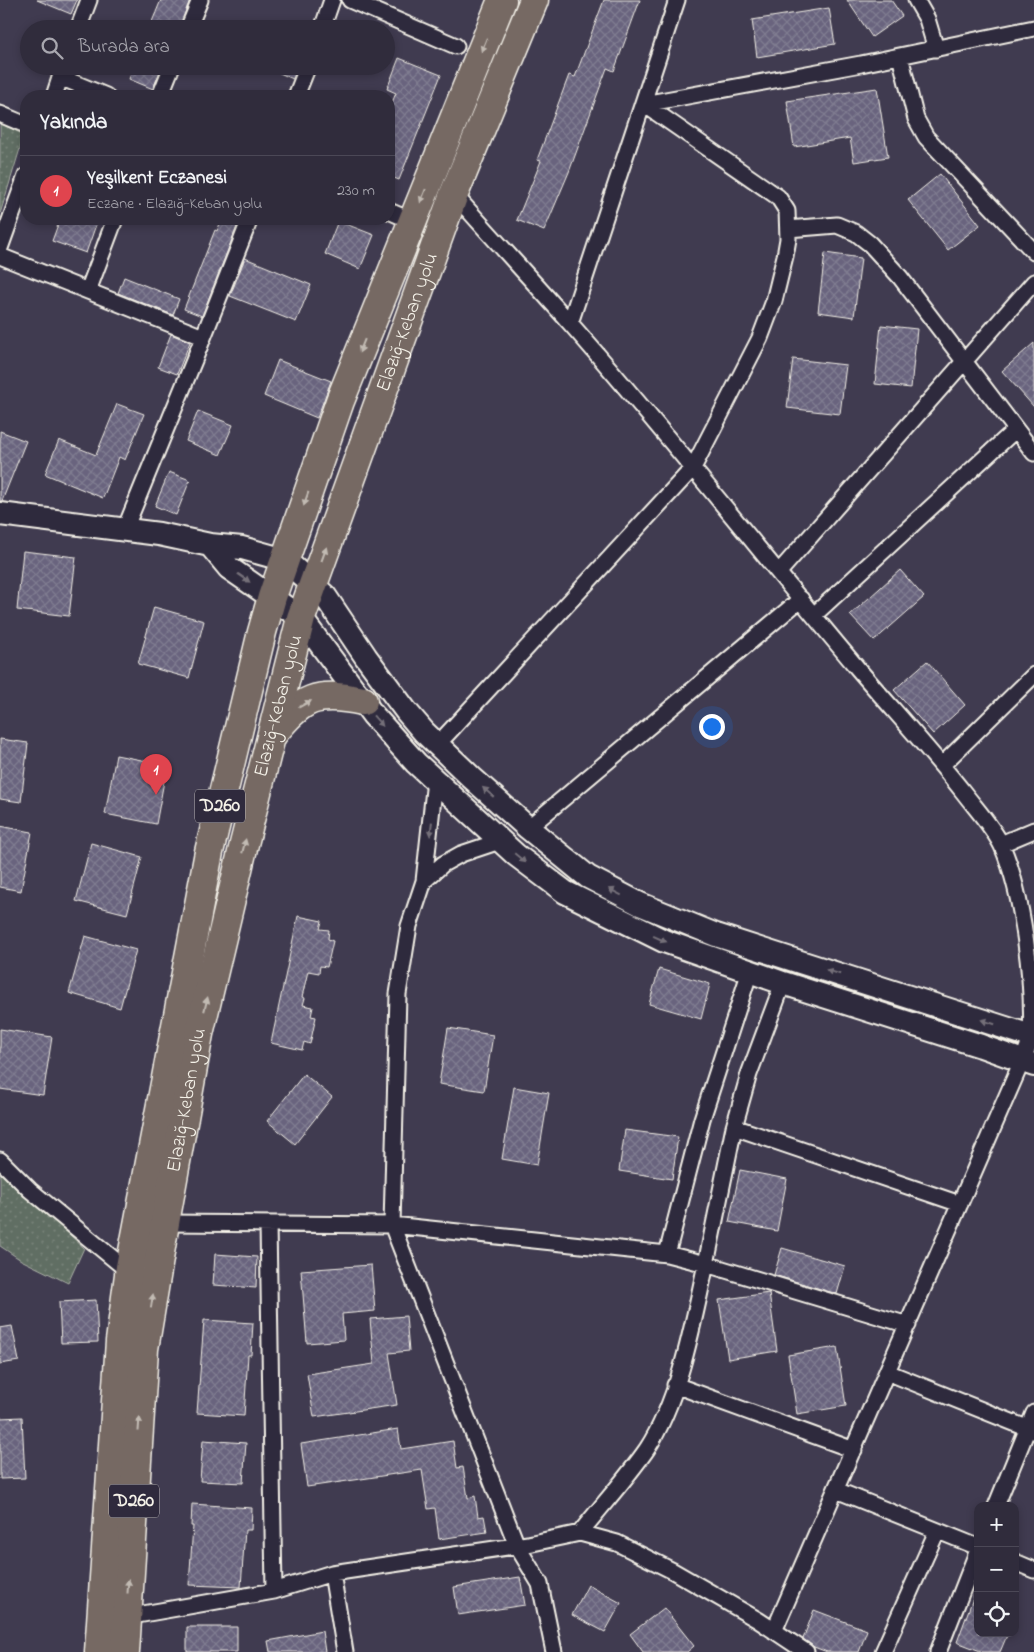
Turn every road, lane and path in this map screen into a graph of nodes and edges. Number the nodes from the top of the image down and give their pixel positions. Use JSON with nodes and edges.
{"nodes":[{"id":1,"x":89,"y":0,"type":"edge"},
{"id":2,"x":200,"y":0,"type":"edge"},
{"id":3,"x":332,"y":0,"type":"edge"},
{"id":4,"x":350,"y":0,"type":"edge"},
{"id":5,"x":502,"y":0,"type":"edge"},
{"id":6,"x":534,"y":0,"type":"edge"},
{"id":7,"x":677,"y":0,"type":"edge"},
{"id":8,"x":916,"y":0,"type":"edge"},
{"id":9,"x":81,"y":20,"type":"edge"},
{"id":10,"x":192,"y":20,"type":"edge"},
{"id":11,"x":325,"y":20,"type":"edge"},
{"id":12,"x":1034,"y":28,"type":"edge"},
{"id":13,"x":456,"y":46,"type":"dead end"},
{"id":14,"x":936,"y":49,"type":"junction"},
{"id":15,"x":900,"y":56,"type":"junction"},
{"id":16,"x":61,"y":75,"type":"edge"},
{"id":17,"x":68,"y":75,"type":"edge"},
{"id":18,"x":168,"y":75,"type":"edge"},
{"id":19,"x":304,"y":75,"type":"edge"},
{"id":20,"x":56,"y":90,"type":"edge"},
{"id":21,"x":95,"y":90,"type":"edge"},
{"id":22,"x":162,"y":90,"type":"edge"},
{"id":23,"x":298,"y":90,"type":"edge"},
{"id":24,"x":644,"y":104,"type":"junction"},
{"id":25,"x":0,"y":114,"type":"edge"},
{"id":26,"x":20,"y":123,"type":"edge"},
{"id":27,"x":20,"y":193,"type":"edge"},
{"id":28,"x":454,"y":194,"type":"junction"},
{"id":29,"x":401,"y":216,"type":"edge"},
{"id":30,"x":112,"y":225,"type":"edge"},
{"id":31,"x":248,"y":225,"type":"edge"},
{"id":32,"x":788,"y":229,"type":"junction"},
{"id":33,"x":0,"y":248,"type":"edge"},
{"id":34,"x":1034,"y":252,"type":"edge"},
{"id":35,"x":0,"y":256,"type":"edge"},
{"id":36,"x":1034,"y":282,"type":"edge"},
{"id":37,"x":88,"y":291,"type":"junction"},
{"id":38,"x":570,"y":323,"type":"junction"},
{"id":39,"x":204,"y":337,"type":"junction"},
{"id":40,"x":963,"y":361,"type":"junction"},
{"id":41,"x":1014,"y":430,"type":"junction"},
{"id":42,"x":1034,"y":454,"type":"edge"},
{"id":43,"x":693,"y":468,"type":"junction"},
{"id":44,"x":0,"y":514,"type":"edge"},
{"id":45,"x":125,"y":529,"type":"junction"},
{"id":46,"x":210,"y":545,"type":"junction"},
{"id":47,"x":285,"y":560,"type":"junction"},
{"id":48,"x":779,"y":572,"type":"junction"},
{"id":49,"x":313,"y":585,"type":"junction"},
{"id":50,"x":272,"y":597,"type":"junction"},
{"id":51,"x":801,"y":599,"type":"junction"},
{"id":52,"x":814,"y":614,"type":"junction"},
{"id":53,"x":301,"y":618,"type":"junction"},
{"id":54,"x":1034,"y":676,"type":"edge"},
{"id":55,"x":363,"y":701,"type":"junction"},
{"id":56,"x":271,"y":738,"type":"junction"},
{"id":57,"x":437,"y":745,"type":"junction"},
{"id":58,"x":942,"y":765,"type":"junction"},
{"id":59,"x":435,"y":780,"type":"junction"},
{"id":60,"x":528,"y":828,"type":"junction"},
{"id":61,"x":1034,"y":830,"type":"edge"},
{"id":62,"x":500,"y":841,"type":"junction"},
{"id":63,"x":1001,"y":844,"type":"junction"},
{"id":64,"x":424,"y":881,"type":"junction"},
{"id":65,"x":750,"y":971,"type":"junction"},
{"id":66,"x":783,"y":983,"type":"junction"},
{"id":67,"x":1033,"y":1037,"type":"edge"},
{"id":68,"x":1028,"y":1063,"type":"edge"},
{"id":69,"x":734,"y":1126,"type":"junction"},
{"id":70,"x":0,"y":1160,"type":"edge"},
{"id":71,"x":960,"y":1204,"type":"junction"},
{"id":72,"x":165,"y":1223,"type":"junction"},
{"id":73,"x":268,"y":1224,"type":"junction"},
{"id":74,"x":392,"y":1225,"type":"junction"},
{"id":75,"x":668,"y":1254,"type":"junction"},
{"id":76,"x":706,"y":1264,"type":"junction"},
{"id":77,"x":130,"y":1267,"type":"junction"},
{"id":78,"x":908,"y":1325,"type":"junction"},
{"id":79,"x":887,"y":1372,"type":"junction"},
{"id":80,"x":676,"y":1385,"type":"junction"},
{"id":81,"x":1034,"y":1413,"type":"edge"},
{"id":82,"x":1031,"y":1430,"type":"edge"},
{"id":83,"x":854,"y":1450,"type":"junction"},
{"id":84,"x":836,"y":1490,"type":"junction"},
{"id":85,"x":998,"y":1502,"type":"edge"},
{"id":86,"x":937,"y":1531,"type":"junction"},
{"id":87,"x":580,"y":1532,"type":"junction"},
{"id":88,"x":517,"y":1546,"type":"junction"},
{"id":89,"x":976,"y":1547,"type":"edge"},
{"id":90,"x":974,"y":1558,"type":"edge"},
{"id":91,"x":1019,"y":1564,"type":"edge"},
{"id":92,"x":1034,"y":1570,"type":"edge"},
{"id":93,"x":332,"y":1573,"type":"junction"},
{"id":94,"x":274,"y":1591,"type":"junction"},
{"id":95,"x":126,"y":1617,"type":"junction"},
{"id":96,"x":774,"y":1631,"type":"junction"},
{"id":97,"x":99,"y":1652,"type":"edge"},
{"id":98,"x":125,"y":1652,"type":"edge"},
{"id":99,"x":345,"y":1652,"type":"edge"},
{"id":100,"x":554,"y":1652,"type":"edge"},
{"id":101,"x":806,"y":1652,"type":"edge"},
{"id":102,"x":883,"y":1652,"type":"edge"},
{"id":103,"x":938,"y":1652,"type":"edge"}],
"edges":[{"from":1,"to":9,"type":"street"},
{"from":2,"to":10,"type":"street"},
{"from":3,"to":11,"type":"street"},
{"from":4,"to":13,"type":"street"},
{"from":5,"to":29,"type":"highway","name":"Elazığ-Keban yolu","number":"D260","one_way":true},
{"from":6,"to":28,"type":"highway","name":"Elazığ-Keban yolu","number":"D260"},
{"from":7,"to":24,"type":"street"},
{"from":8,"to":14,"type":"street"},
{"from":12,"to":14,"type":"street"},
{"from":14,"to":15,"type":"street"},
{"from":15,"to":24,"type":"street"},
{"from":15,"to":34,"type":"street"},
{"from":16,"to":20,"type":"street"},
{"from":17,"to":21,"type":"street"},
{"from":18,"to":22,"type":"street"},
{"from":19,"to":23,"type":"street"},
{"from":24,"to":32,"type":"street"},
{"from":24,"to":38,"type":"street"},
{"from":25,"to":26,"type":"street"},
{"from":27,"to":33,"type":"street"},
{"from":28,"to":38,"type":"street"},
{"from":49,"to":28,"type":"highway","name":"Elazığ-Keban yolu","number":"D260","one_way":true},
{"from":29,"to":47,"type":"highway","name":"Elazığ-Keban yolu","number":"D260","one_way":true},
{"from":30,"to":37,"type":"street"},
{"from":31,"to":39,"type":"street"},
{"from":32,"to":40,"type":"street"},
{"from":32,"to":43,"type":"street"},
{"from":35,"to":37,"type":"street"},
{"from":36,"to":40,"type":"street"},
{"from":37,"to":39,"type":"street"},
{"from":38,"to":43,"type":"street"},
{"from":39,"to":45,"type":"street"},
{"from":40,"to":41,"type":"street"},
{"from":40,"to":48,"type":"street"},
{"from":41,"to":42,"type":"street"},
{"from":41,"to":52,"type":"street"},
{"from":43,"to":48,"type":"street"},
{"from":43,"to":57,"type":"street"},
{"from":44,"to":45,"type":"main road"},
{"from":45,"to":46,"type":"main road"},
{"from":46,"to":47,"type":"main road"},
{"from":46,"to":50,"type":"main road","one_way":true},
{"from":47,"to":49,"type":"main road"},
{"from":47,"to":50,"type":"highway","name":"Elazığ-Keban yolu","number":"D260"},
{"from":48,"to":51,"type":"street"},
{"from":49,"to":53,"type":"highway","name":"Elazığ-Keban yolu","number":"D260"},
{"from":49,"to":57,"type":"main road"},
{"from":50,"to":53,"type":"main road"},
{"from":50,"to":77,"type":"highway","name":"Elazığ-Keban yolu","number":"D260"},
{"from":51,"to":52,"type":"street"},
{"from":51,"to":60,"type":"street"},
{"from":52,"to":58,"type":"street"},
{"from":53,"to":55,"type":"main road"},
{"from":53,"to":56,"type":"highway","name":"Elazığ-Keban yolu","number":"D260"},
{"from":54,"to":58,"type":"street"},
{"from":56,"to":55,"type":"highway","one_way":true},
{"from":55,"to":59,"type":"main road","one_way":true},
{"from":72,"to":56,"type":"highway","name":"Elazığ-Keban yolu","number":"D260","one_way":true},
{"from":60,"to":57,"type":"main road","one_way":true},
{"from":58,"to":63,"type":"street"},
{"from":59,"to":62,"type":"main road"},
{"from":59,"to":64,"type":"street","one_way":true},
{"from":67,"to":60,"type":"main road","one_way":true},
{"from":61,"to":63,"type":"street"},
{"from":62,"to":64,"type":"street"},
{"from":62,"to":65,"type":"main road","one_way":true},
{"from":63,"to":67,"type":"street"},
{"from":64,"to":74,"type":"street"},
{"from":65,"to":66,"type":"main road"},
{"from":65,"to":75,"type":"street"},
{"from":66,"to":68,"type":"main road"},
{"from":66,"to":69,"type":"street"},
{"from":67,"to":68,"type":"street"},
{"from":68,"to":71,"type":"street"},
{"from":69,"to":71,"type":"street"},
{"from":69,"to":76,"type":"street"},
{"from":70,"to":77,"type":"street"},
{"from":71,"to":78,"type":"street"},
{"from":72,"to":73,"type":"street"},
{"from":95,"to":72,"type":"highway","name":"Elazığ-Keban yolu","number":"D260","one_way":true},
{"from":73,"to":74,"type":"street"},
{"from":73,"to":94,"type":"street"},
{"from":74,"to":75,"type":"street"},
{"from":74,"to":88,"type":"street"},
{"from":75,"to":76,"type":"street"},
{"from":76,"to":78,"type":"street"},
{"from":76,"to":80,"type":"street"},
{"from":77,"to":97,"type":"highway","name":"Elazığ-Keban yolu","number":"D260"},
{"from":78,"to":79,"type":"street"},
{"from":79,"to":82,"type":"street"},
{"from":79,"to":83,"type":"street"},
{"from":80,"to":83,"type":"street"},
{"from":80,"to":87,"type":"street"},
{"from":81,"to":82,"type":"street"},
{"from":82,"to":85,"type":"street"},
{"from":83,"to":84,"type":"street"},
{"from":84,"to":86,"type":"street"},
{"from":84,"to":96,"type":"street"},
{"from":86,"to":89,"type":"street"},
{"from":86,"to":102,"type":"street"},
{"from":87,"to":88,"type":"street"},
{"from":87,"to":96,"type":"street"},
{"from":88,"to":93,"type":"street"},
{"from":88,"to":100,"type":"street"},
{"from":90,"to":103,"type":"street"},
{"from":91,"to":92,"type":"street"},
{"from":93,"to":94,"type":"street"},
{"from":93,"to":99,"type":"street"},
{"from":94,"to":95,"type":"street"},
{"from":95,"to":98,"type":"highway","name":"Elazığ-Keban yolu","number":"D260"},
{"from":96,"to":101,"type":"street"}]}
